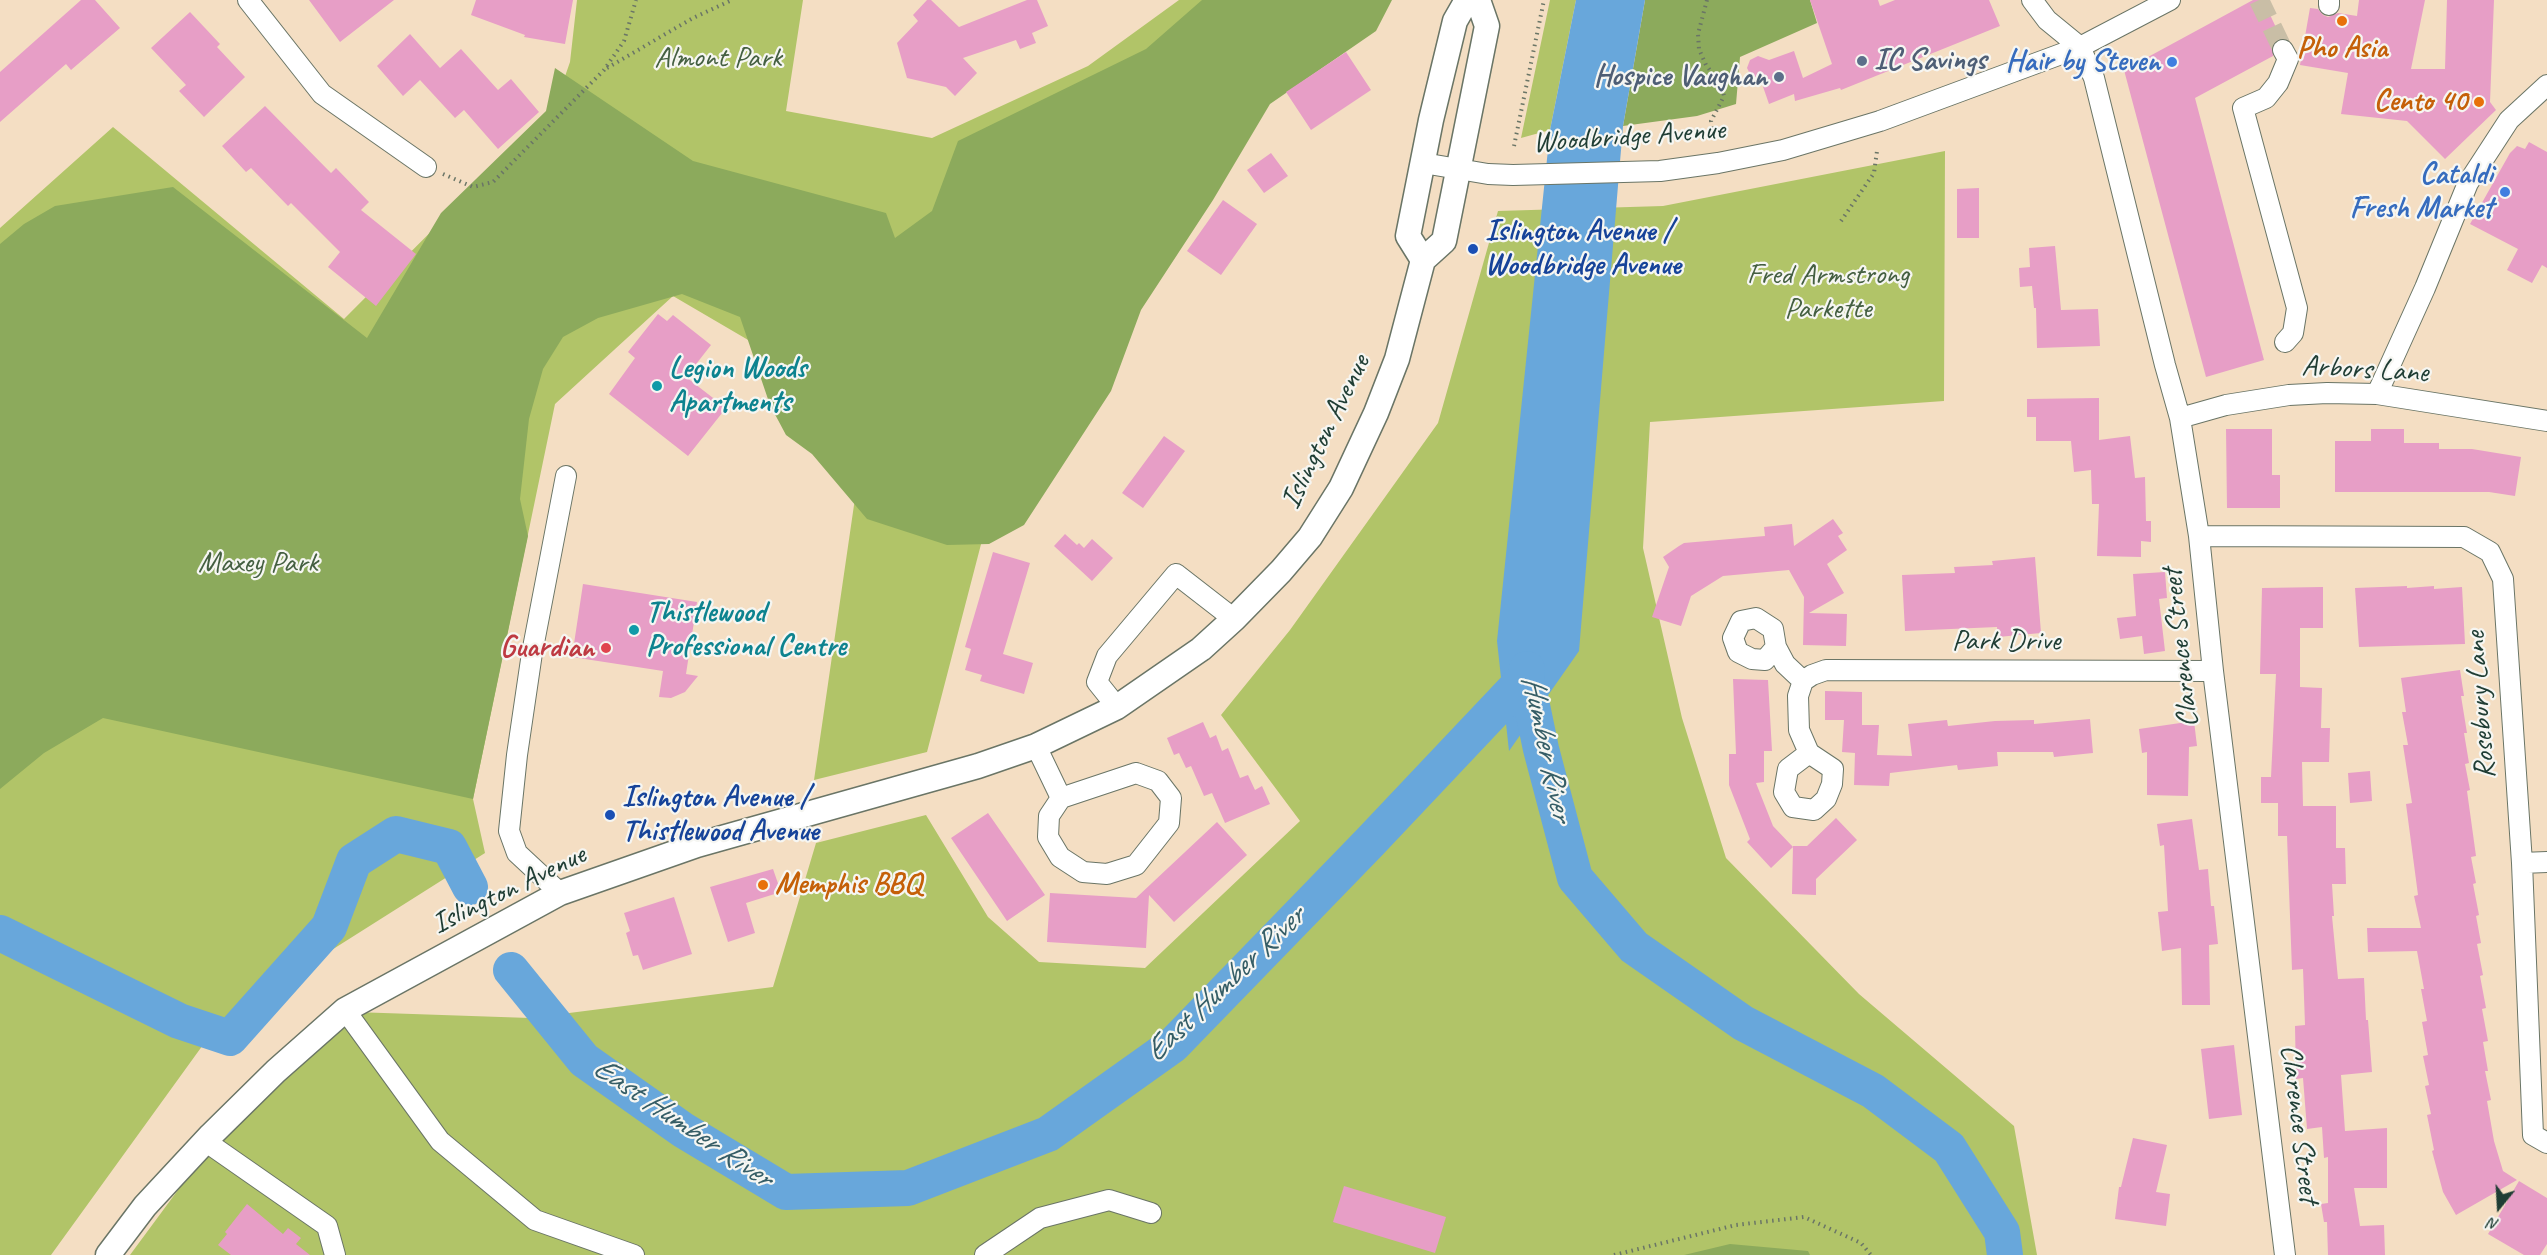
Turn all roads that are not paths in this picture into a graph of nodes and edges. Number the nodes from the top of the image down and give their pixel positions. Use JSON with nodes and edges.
{"nodes":[{"id":1,"x":248,"y":0,"type":"edge"},
{"id":2,"x":1467,"y":0,"type":"edge"},
{"id":3,"x":1478,"y":0,"type":"edge"},
{"id":4,"x":2032,"y":0,"type":"edge"},
{"id":5,"x":2170,"y":0,"type":"edge"},
{"id":6,"x":2080,"y":47,"type":"junction"},
{"id":7,"x":2283,"y":50,"type":"tunnel mouth"},
{"id":8,"x":2547,"y":85,"type":"edge"},
{"id":9,"x":1423,"y":164,"type":"junction"},
{"id":10,"x":426,"y":167,"type":"road end"},
{"id":11,"x":1459,"y":169,"type":"junction"},
{"id":12,"x":1423,"y":260,"type":"junction"},
{"id":13,"x":2285,"y":342,"type":"dead end"},
{"id":14,"x":2377,"y":394,"type":"junction"},
{"id":15,"x":2180,"y":418,"type":"junction"},
{"id":16,"x":2547,"y":422,"type":"edge"},
{"id":17,"x":566,"y":476,"type":"dead end"},
{"id":18,"x":2199,"y":536,"type":"junction"},
{"id":19,"x":1234,"y":619,"type":"junction"},
{"id":20,"x":1776,"y":647,"type":"dead end"},
{"id":21,"x":2213,"y":671,"type":"junction"},
{"id":22,"x":1803,"y":681,"type":"junction"},
{"id":23,"x":1117,"y":707,"type":"junction"},
{"id":24,"x":1036,"y":746,"type":"junction"},
{"id":25,"x":1809,"y":753,"type":"dead end"},
{"id":26,"x":1061,"y":798,"type":"junction"},
{"id":27,"x":2522,"y":862,"type":"junction"},
{"id":28,"x":2547,"y":862,"type":"edge"},
{"id":29,"x":560,"y":893,"type":"junction"},
{"id":30,"x":345,"y":1010,"type":"junction"},
{"id":31,"x":205,"y":1141,"type":"junction"},
{"id":32,"x":2547,"y":1143,"type":"edge"},
{"id":33,"x":1151,"y":1213,"type":"dead end"},
{"id":34,"x":108,"y":1255,"type":"edge"},
{"id":35,"x":335,"y":1255,"type":"edge"},
{"id":36,"x":634,"y":1255,"type":"edge"},
{"id":37,"x":985,"y":1255,"type":"edge"},
{"id":38,"x":2285,"y":1255,"type":"edge"}],
"edges":[{"from":1,"to":10,"type":"street"},
{"from":2,"to":9,"type":"main road"},
{"from":3,"to":11,"type":"main road"},
{"from":4,"to":6,"type":"street"},
{"from":5,"to":6,"type":"street","name":"Woodbridge Avenue"},
{"from":6,"to":11,"type":"street","name":"Woodbridge Avenue"},
{"from":6,"to":15,"type":"street","name":"Clarence Street"},
{"from":7,"to":13,"type":"street"},
{"from":8,"to":14,"type":"street"},
{"from":9,"to":11,"type":"street","name":"Woodbridge Avenue"},
{"from":9,"to":12,"type":"main road"},
{"from":11,"to":12,"type":"main road"},
{"from":12,"to":19,"type":"main road","name":"Islington Avenue"},
{"from":14,"to":15,"type":"street","name":"Arbors Lane"},
{"from":14,"to":16,"type":"street","name":"Arbors Lane"},
{"from":15,"to":18,"type":"street","name":"Clarence Street"},
{"from":17,"to":29,"type":"street"},
{"from":18,"to":21,"type":"street","name":"Clarence Street"},
{"from":18,"to":27,"type":"street","name":"Rosebury Lane"},
{"from":19,"to":23,"type":"main road","name":"Islington Avenue"},
{"from":19,"to":23,"type":"street"},
{"from":20,"to":22,"type":"street"},
{"from":21,"to":22,"type":"street","name":"Park Drive"},
{"from":21,"to":38,"type":"street","name":"Clarence Street"},
{"from":22,"to":25,"type":"street"},
{"from":23,"to":24,"type":"main road","name":"Islington Avenue"},
{"from":24,"to":26,"type":"street"},
{"from":24,"to":29,"type":"main road","name":"Islington Avenue"},
{"from":26,"to":26,"type":"street"},
{"from":27,"to":28,"type":"street"},
{"from":27,"to":32,"type":"street","name":"Rosebury Lane"},
{"from":29,"to":30,"type":"main road","name":"Islington Avenue"},
{"from":30,"to":31,"type":"main road","name":"Islington Avenue"},
{"from":30,"to":36,"type":"street"},
{"from":31,"to":34,"type":"main road","name":"Islington Avenue"},
{"from":31,"to":35,"type":"street"},
{"from":33,"to":37,"type":"street"}]}
